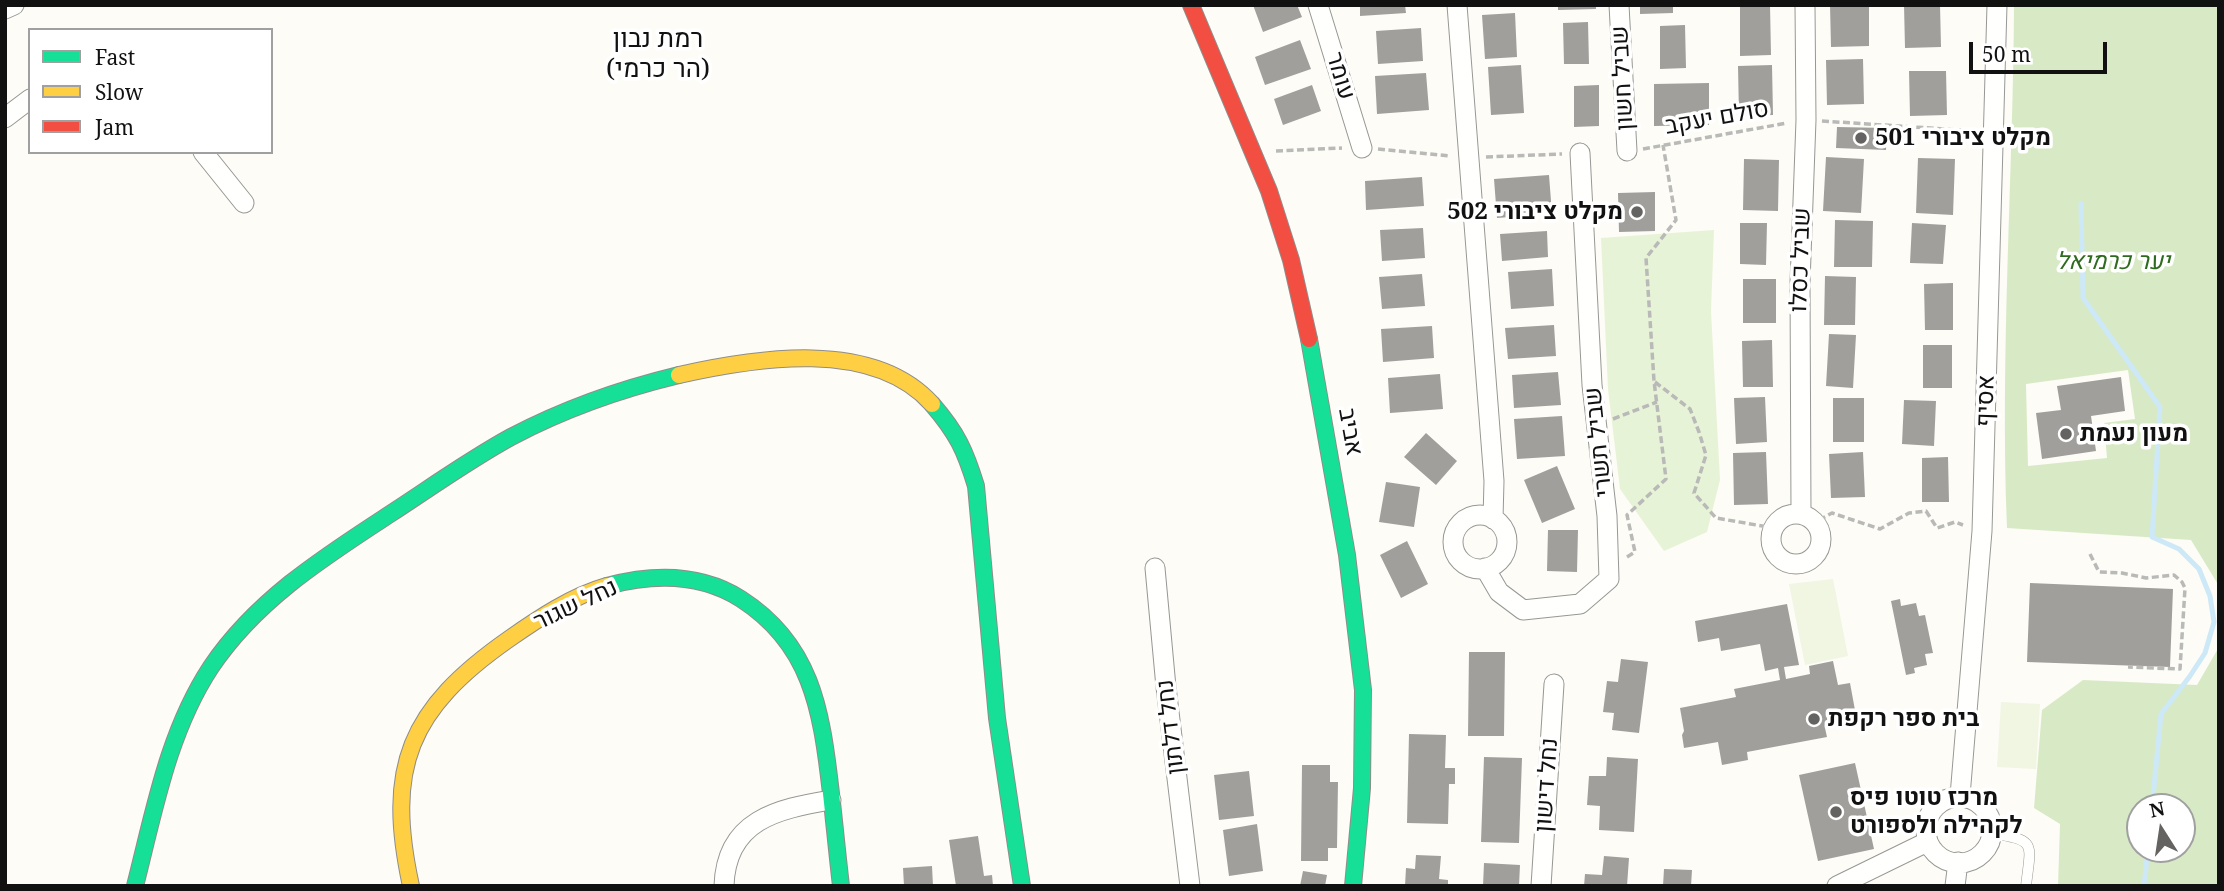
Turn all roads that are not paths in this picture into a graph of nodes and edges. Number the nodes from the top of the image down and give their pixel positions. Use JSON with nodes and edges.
{"nodes":[{"id":1,"x":15,"y":5,"type":"edge"},
{"id":2,"x":1191,"y":5,"type":"edge"},
{"id":3,"x":1318,"y":5,"type":"edge"},
{"id":4,"x":1457,"y":5,"type":"edge"},
{"id":5,"x":1619,"y":5,"type":"edge"},
{"id":6,"x":1805,"y":5,"type":"edge"},
{"id":7,"x":1997,"y":5,"type":"edge"},
{"id":8,"x":5,"y":9,"type":"edge"},
{"id":9,"x":28,"y":101,"type":"edge"},
{"id":10,"x":5,"y":118,"type":"edge"},
{"id":11,"x":1362,"y":148,"type":"road end"},
{"id":12,"x":1627,"y":151,"type":"road end"},
{"id":13,"x":1580,"y":153,"type":"road end"},
{"id":14,"x":205,"y":154,"type":"edge"},
{"id":15,"x":244,"y":203,"type":"dead end"},
{"id":16,"x":1808,"y":518,"type":"junction"},
{"id":17,"x":1493,"y":519,"type":"junction"},
{"id":18,"x":1155,"y":568,"type":"dead end"},
{"id":19,"x":1486,"y":568,"type":"junction"},
{"id":20,"x":1554,"y":684,"type":"dead end"},
{"id":21,"x":1960,"y":796,"type":"junction"},
{"id":22,"x":831,"y":800,"type":"junction"},
{"id":23,"x":1992,"y":833,"type":"junction"},
{"id":24,"x":1927,"y":842,"type":"junction"},
{"id":25,"x":1958,"y":862,"type":"junction"},
{"id":26,"x":135,"y":886,"type":"edge"},
{"id":27,"x":411,"y":886,"type":"edge"},
{"id":28,"x":724,"y":886,"type":"edge"},
{"id":29,"x":841,"y":886,"type":"edge"},
{"id":30,"x":1021,"y":886,"type":"edge"},
{"id":31,"x":1190,"y":886,"type":"edge"},
{"id":32,"x":1353,"y":886,"type":"edge"},
{"id":33,"x":1541,"y":886,"type":"edge"},
{"id":34,"x":1837,"y":886,"type":"edge"},
{"id":35,"x":1955,"y":886,"type":"edge"},
{"id":36,"x":2026,"y":886,"type":"edge"}],
"edges":[{"from":1,"to":8,"type":"street"},
{"from":2,"to":32,"type":"street","name":"אביב"},
{"from":3,"to":11,"type":"street","name":"עומר"},
{"from":4,"to":17,"type":"street"},
{"from":5,"to":12,"type":"street","name":"שביל חשון"},
{"from":6,"to":16,"type":"street","name":"שביל כסלו"},
{"from":7,"to":21,"type":"street","name":"אסיף"},
{"from":9,"to":10,"type":"street"},
{"from":13,"to":19,"type":"street","name":"שביל תשרי"},
{"from":14,"to":15,"type":"street"},
{"from":16,"to":16,"type":"street"},
{"from":17,"to":19,"type":"street"},
{"from":17,"to":19,"type":"street"},
{"from":18,"to":31,"type":"street","name":"נחל דלתון"},
{"from":20,"to":33,"type":"street","name":"נחל דישון"},
{"from":21,"to":23,"type":"street"},
{"from":21,"to":24,"type":"street"},
{"from":22,"to":27,"type":"street","name":"נחל שגור"},
{"from":22,"to":28,"type":"street"},
{"from":22,"to":29,"type":"street","name":"נחל שגור"},
{"from":23,"to":25,"type":"street"},
{"from":23,"to":36,"type":"lane"},
{"from":24,"to":25,"type":"street"},
{"from":24,"to":34,"type":"street"},
{"from":25,"to":35,"type":"street"},
{"from":26,"to":30,"type":"street"}]}
